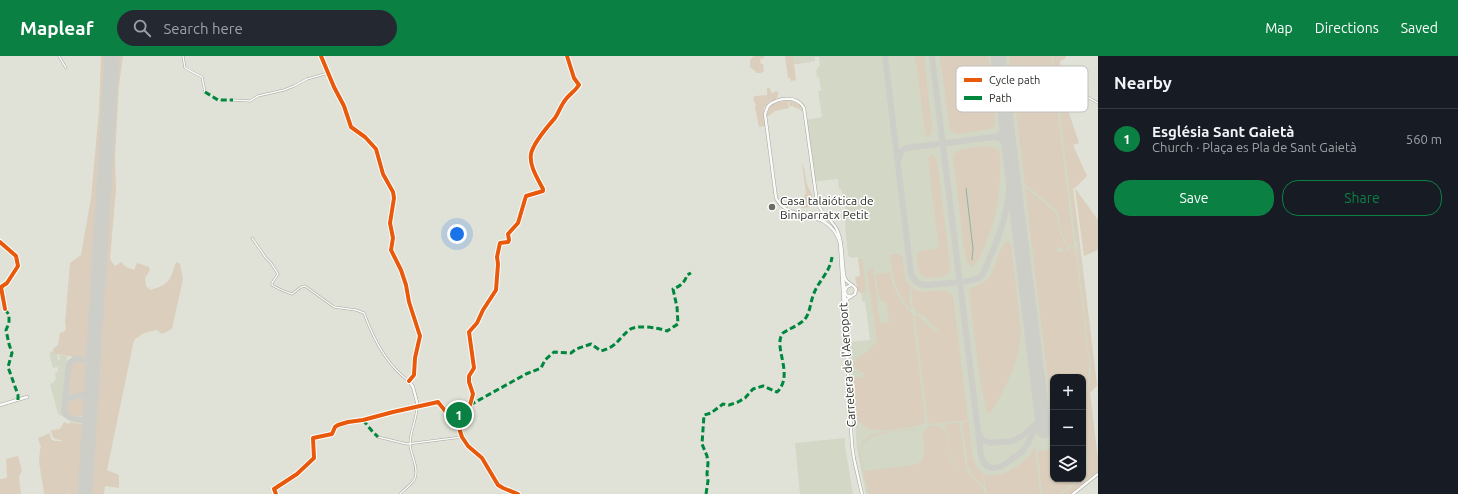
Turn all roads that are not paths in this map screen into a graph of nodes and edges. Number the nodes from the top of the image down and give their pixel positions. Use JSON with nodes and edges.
{"nodes":[{"id":1,"x":60,"y":56,"type":"edge"},
{"id":2,"x":184,"y":56,"type":"edge"},
{"id":3,"x":321,"y":56,"type":"edge"},
{"id":4,"x":66,"y":68,"type":"dead end"},
{"id":5,"x":328,"y":73,"type":"junction"},
{"id":6,"x":205,"y":92,"type":"dead end"},
{"id":7,"x":1088,"y":97,"type":"edge"},
{"id":8,"x":233,"y":100,"type":"dead end"},
{"id":9,"x":1098,"y":103,"type":"edge"},
{"id":10,"x":252,"y":238,"type":"dead end"},
{"id":11,"x":0,"y":242,"type":"edge"},
{"id":12,"x":842,"y":268,"type":"junction"},
{"id":13,"x":852,"y":285,"type":"junction"},
{"id":14,"x":845,"y":289,"type":"junction"},
{"id":15,"x":845,"y":293,"type":"junction"},
{"id":16,"x":852,"y":296,"type":"junction"},
{"id":17,"x":5,"y":309,"type":"dead end"},
{"id":18,"x":844,"y":325,"type":"junction"},
{"id":19,"x":848,"y":378,"type":"junction"},
{"id":20,"x":409,"y":381,"type":"junction"},
{"id":21,"x":27,"y":397,"type":"dead end"},
{"id":22,"x":438,"y":402,"type":"joint"},
{"id":23,"x":0,"y":405,"type":"edge"},
{"id":24,"x":417,"y":406,"type":"junction"},
{"id":25,"x":378,"y":437,"type":"dead end"},
{"id":26,"x":462,"y":437,"type":"junction"},
{"id":27,"x":410,"y":443,"type":"junction"},
{"id":28,"x":1098,"y":474,"type":"edge"},
{"id":29,"x":274,"y":489,"type":"dead end"},
{"id":30,"x":400,"y":494,"type":"edge"},
{"id":31,"x":518,"y":494,"type":"edge"},
{"id":32,"x":862,"y":494,"type":"edge"},
{"id":33,"x":1073,"y":494,"type":"edge"}],
"edges":[{"from":1,"to":4,"type":"street"},
{"from":2,"to":6,"type":"street"},
{"from":3,"to":5,"type":"main road"},
{"from":5,"to":8,"type":"street"},
{"from":5,"to":20,"type":"main road"},
{"from":7,"to":9,"type":"street"},
{"from":10,"to":20,"type":"street"},
{"from":11,"to":17,"type":"street"},
{"from":12,"to":13,"type":"main road","name":"Carretera de l'Aeroport"},
{"from":12,"to":14,"type":"main road"},
{"from":12,"to":18,"type":"main road","name":"Carretera de l'Aeroport"},
{"from":13,"to":14,"type":"main road"},
{"from":13,"to":16,"type":"main road"},
{"from":14,"to":15,"type":"main road"},
{"from":15,"to":16,"type":"main road"},
{"from":15,"to":18,"type":"main road"},
{"from":16,"to":19,"type":"main road"},
{"from":18,"to":19,"type":"main road","name":"Carretera de l'Aeroport"},
{"from":19,"to":32,"type":"main road","name":"Carretera de l'Aeroport"},
{"from":20,"to":24,"type":"main road"},
{"from":21,"to":23,"type":"main road"},
{"from":22,"to":24,"type":"main road"},
{"from":22,"to":26,"type":"street"},
{"from":24,"to":27,"type":"street"},
{"from":24,"to":29,"type":"street"},
{"from":25,"to":27,"type":"street"},
{"from":26,"to":27,"type":"street"},
{"from":26,"to":31,"type":"main road"},
{"from":27,"to":30,"type":"street"},
{"from":28,"to":33,"type":"main road"}]}
